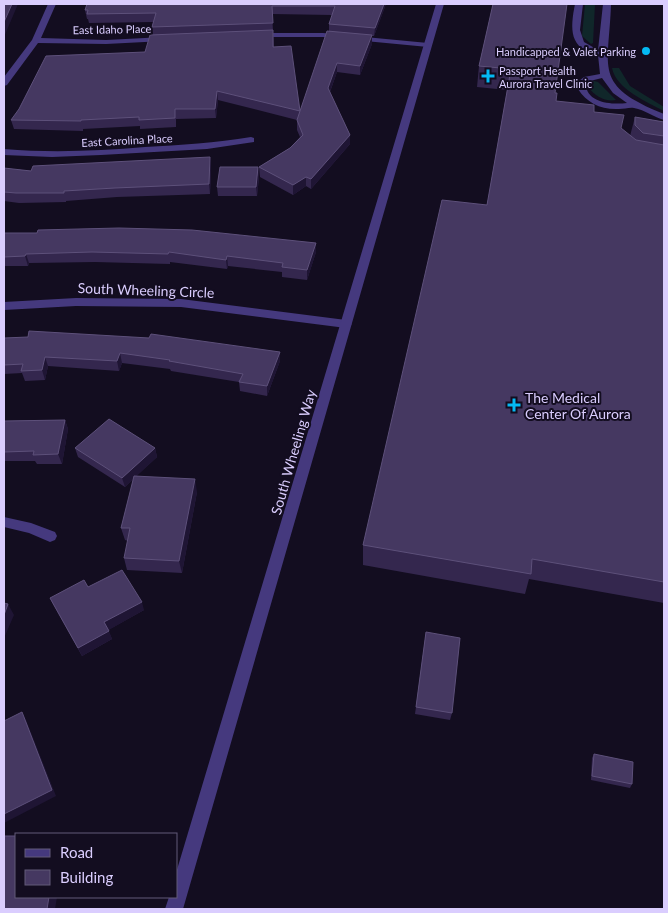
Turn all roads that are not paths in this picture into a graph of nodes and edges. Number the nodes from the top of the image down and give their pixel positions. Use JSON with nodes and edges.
{"nodes":[{"id":1,"x":52,"y":4,"type":"edge"},
{"id":2,"x":440,"y":4,"type":"edge"},
{"id":3,"x":579,"y":4,"type":"edge"},
{"id":4,"x":607,"y":4,"type":"edge"},
{"id":5,"x":250,"y":35,"type":"edge"},
{"id":6,"x":173,"y":39,"type":"edge"},
{"id":7,"x":36,"y":40,"type":"junction"},
{"id":8,"x":428,"y":45,"type":"junction"},
{"id":9,"x":603,"y":54,"type":"junction"},
{"id":10,"x":605,"y":75,"type":"junction"},
{"id":11,"x":4,"y":83,"type":"edge"},
{"id":12,"x":634,"y":104,"type":"junction"},
{"id":13,"x":660,"y":116,"type":"edge"},
{"id":14,"x":643,"y":122,"type":"edge"},
{"id":15,"x":251,"y":140,"type":"dead end"},
{"id":16,"x":4,"y":152,"type":"edge"},
{"id":17,"x":4,"y":306,"type":"edge"},
{"id":18,"x":346,"y":324,"type":"junction"},
{"id":19,"x":4,"y":522,"type":"edge"},
{"id":20,"x":50,"y":536,"type":"dead end"},
{"id":21,"x":178,"y":895,"type":"edge"}],
"edges":[{"from":1,"to":7,"type":"street"},
{"from":2,"to":8,"type":"street","name":"South Wheeling Way"},
{"from":3,"to":9,"type":"street"},
{"from":4,"to":9,"type":"street"},
{"from":5,"to":8,"type":"street"},
{"from":6,"to":7,"type":"street","name":"East Idaho Place"},
{"from":7,"to":11,"type":"street"},
{"from":8,"to":18,"type":"street","name":"South Wheeling Way"},
{"from":9,"to":10,"type":"street"},
{"from":10,"to":12,"type":"street"},
{"from":10,"to":12,"type":"street"},
{"from":12,"to":13,"type":"street"},
{"from":13,"to":14,"type":"street"},
{"from":15,"to":16,"type":"street","name":"East Carolina Place"},
{"from":17,"to":18,"type":"street","name":"South Wheeling Circle"},
{"from":18,"to":21,"type":"street","name":"South Wheeling Way"},
{"from":19,"to":20,"type":"street"}]}
